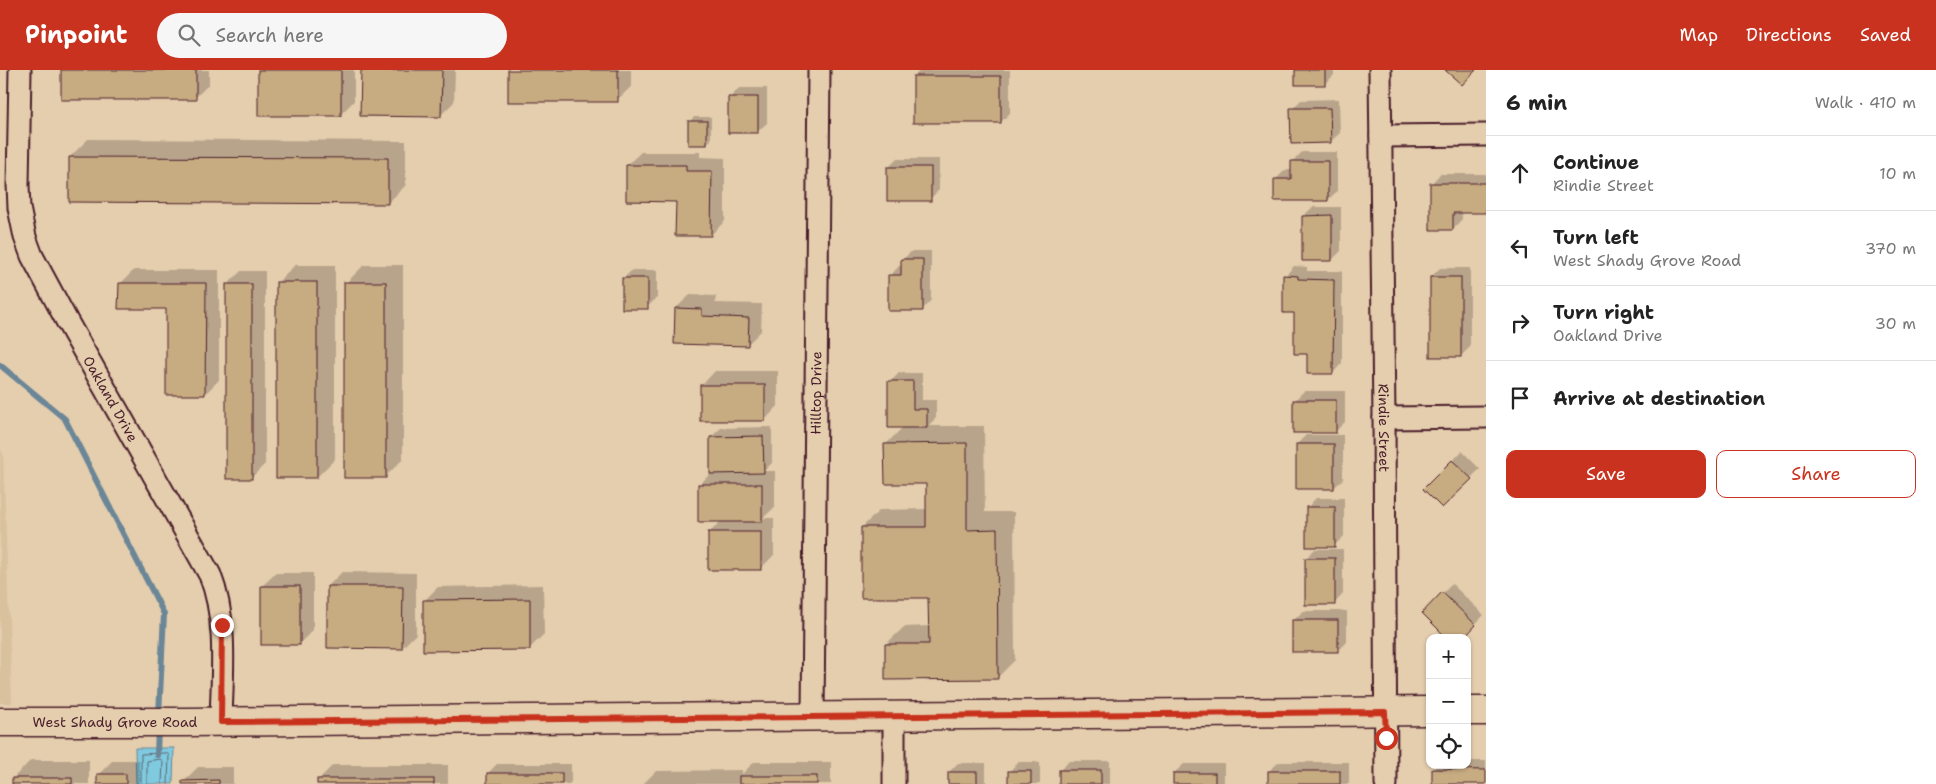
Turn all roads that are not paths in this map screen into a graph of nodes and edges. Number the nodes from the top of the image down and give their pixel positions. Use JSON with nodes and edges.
{"nodes":[{"id":1,"x":20,"y":70,"type":"edge"},
{"id":2,"x":819,"y":70,"type":"edge"},
{"id":3,"x":1380,"y":70,"type":"edge"},
{"id":4,"x":1486,"y":135,"type":"edge"},
{"id":5,"x":1381,"y":136,"type":"junction"},
{"id":6,"x":1486,"y":417,"type":"edge"},
{"id":7,"x":1384,"y":418,"type":"junction"},
{"id":8,"x":1486,"y":710,"type":"edge"},
{"id":9,"x":1426,"y":711,"type":"edge"},
{"id":10,"x":1471,"y":711,"type":"edge"},
{"id":11,"x":1385,"y":712,"type":"junction"},
{"id":12,"x":813,"y":715,"type":"junction"},
{"id":13,"x":894,"y":715,"type":"junction"},
{"id":14,"x":0,"y":722,"type":"edge"},
{"id":15,"x":221,"y":722,"type":"junction"},
{"id":16,"x":894,"y":784,"type":"edge"},
{"id":17,"x":1386,"y":784,"type":"edge"}],
"edges":[{"from":1,"to":15,"type":"street","name":"Oakland Drive"},
{"from":2,"to":12,"type":"street","name":"Hilltop Drive"},
{"from":3,"to":5,"type":"street","name":"Rindie Street"},
{"from":4,"to":5,"type":"street"},
{"from":5,"to":7,"type":"street","name":"Rindie Street"},
{"from":6,"to":7,"type":"street"},
{"from":7,"to":11,"type":"street","name":"Rindie Street"},
{"from":8,"to":10,"type":"main road"},
{"from":9,"to":11,"type":"main road","name":"West Shady Grove Road"},
{"from":11,"to":13,"type":"main road","name":"West Shady Grove Road"},
{"from":11,"to":17,"type":"street","name":"Rindie Street"},
{"from":12,"to":13,"type":"main road","name":"West Shady Grove Road"},
{"from":12,"to":15,"type":"main road","name":"West Shady Grove Road"},
{"from":13,"to":16,"type":"street"},
{"from":14,"to":15,"type":"main road","name":"West Shady Grove Road"}]}
